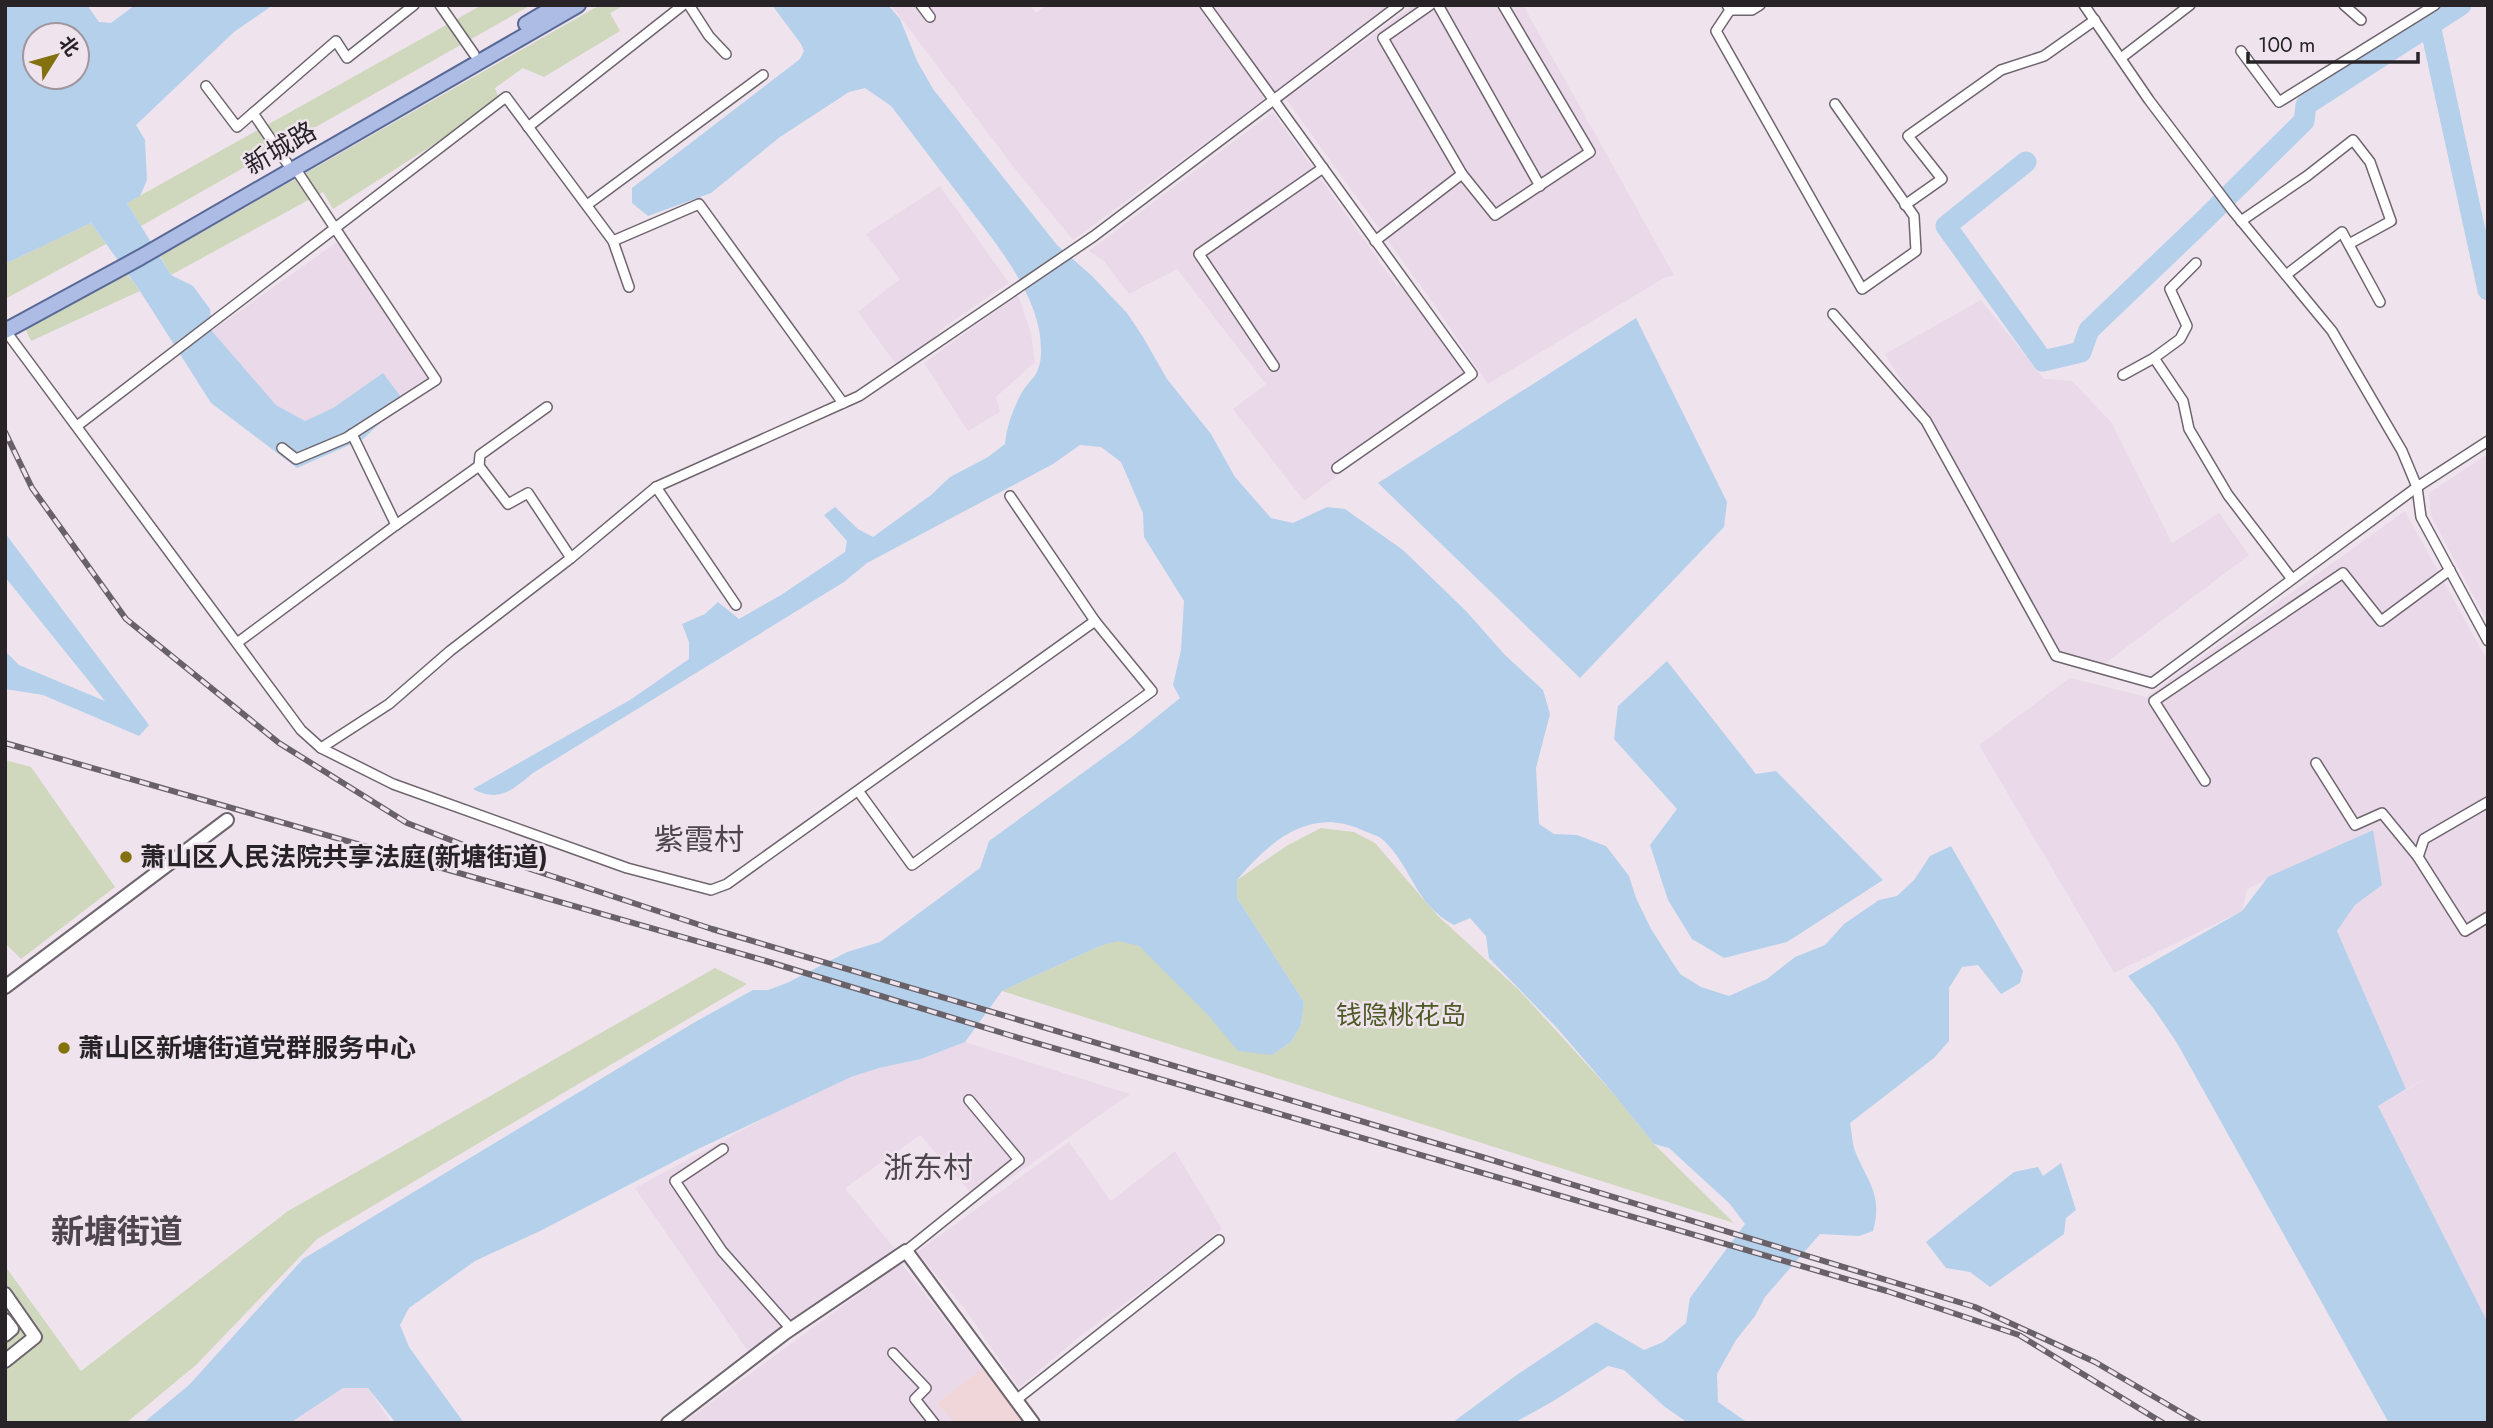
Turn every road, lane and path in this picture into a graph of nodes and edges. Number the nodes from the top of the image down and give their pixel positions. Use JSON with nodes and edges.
{"nodes":[{"id":1,"x":414,"y":5,"type":"edge"},
{"id":2,"x":440,"y":5,"type":"edge"},
{"id":3,"x":558,"y":5,"type":"edge"},
{"id":4,"x":578,"y":5,"type":"edge"},
{"id":5,"x":682,"y":5,"type":"edge"},
{"id":6,"x":689,"y":5,"type":"edge"},
{"id":7,"x":921,"y":5,"type":"edge"},
{"id":8,"x":1205,"y":5,"type":"edge"},
{"id":9,"x":1399,"y":5,"type":"edge"},
{"id":10,"x":1430,"y":5,"type":"edge"},
{"id":11,"x":1438,"y":5,"type":"edge"},
{"id":12,"x":1503,"y":5,"type":"edge"},
{"id":13,"x":1759,"y":5,"type":"edge"},
{"id":14,"x":2084,"y":5,"type":"edge"},
{"id":15,"x":2190,"y":5,"type":"edge"},
{"id":16,"x":2344,"y":5,"type":"edge"},
{"id":17,"x":2435,"y":5,"type":"edge"},
{"id":18,"x":1729,"y":7,"type":"edge"},
{"id":19,"x":930,"y":17,"type":"dead end"},
{"id":20,"x":2095,"y":20,"type":"junction"},
{"id":21,"x":2361,"y":20,"type":"dead end"},
{"id":22,"x":2241,"y":51,"type":"dead end"},
{"id":23,"x":474,"y":54,"type":"junction"},
{"id":24,"x":726,"y":54,"type":"dead end"},
{"id":25,"x":2121,"y":58,"type":"junction"},
{"id":26,"x":763,"y":75,"type":"dead end"},
{"id":27,"x":206,"y":86,"type":"dead end"},
{"id":28,"x":1274,"y":100,"type":"junction"},
{"id":29,"x":1835,"y":104,"type":"dead end"},
{"id":30,"x":253,"y":113,"type":"junction"},
{"id":31,"x":528,"y":127,"type":"junction"},
{"id":32,"x":291,"y":166,"type":"junction"},
{"id":33,"x":1323,"y":168,"type":"junction"},
{"id":34,"x":1462,"y":174,"type":"junction"},
{"id":35,"x":1539,"y":186,"type":"junction"},
{"id":36,"x":587,"y":205,"type":"junction"},
{"id":37,"x":1905,"y":205,"type":"junction"},
{"id":38,"x":2241,"y":221,"type":"junction"},
{"id":39,"x":336,"y":228,"type":"junction"},
{"id":40,"x":614,"y":241,"type":"junction"},
{"id":41,"x":1375,"y":241,"type":"junction"},
{"id":42,"x":2349,"y":244,"type":"junction"},
{"id":43,"x":2196,"y":263,"type":"dead end"},
{"id":44,"x":2286,"y":275,"type":"junction"},
{"id":45,"x":629,"y":287,"type":"dead end"},
{"id":46,"x":2380,"y":302,"type":"dead end"},
{"id":47,"x":1833,"y":314,"type":"dead end"},
{"id":48,"x":5,"y":320,"type":"edge"},
{"id":49,"x":5,"y":330,"type":"edge"},
{"id":50,"x":2154,"y":358,"type":"junction"},
{"id":51,"x":1274,"y":366,"type":"dead end"},
{"id":52,"x":2123,"y":375,"type":"dead end"},
{"id":53,"x":843,"y":403,"type":"junction"},
{"id":54,"x":547,"y":407,"type":"dead end"},
{"id":55,"x":76,"y":426,"type":"junction"},
{"id":56,"x":352,"y":434,"type":"junction"},
{"id":57,"x":2488,"y":441,"type":"edge"},
{"id":58,"x":282,"y":448,"type":"dead end"},
{"id":59,"x":479,"y":466,"type":"junction"},
{"id":60,"x":1337,"y":468,"type":"dead end"},
{"id":61,"x":656,"y":487,"type":"junction"},
{"id":62,"x":2417,"y":487,"type":"junction"},
{"id":63,"x":1010,"y":496,"type":"dead end"},
{"id":64,"x":396,"y":525,"type":"junction"},
{"id":65,"x":571,"y":558,"type":"junction"},
{"id":66,"x":2450,"y":570,"type":"junction"},
{"id":67,"x":2292,"y":579,"type":"junction"},
{"id":68,"x":736,"y":605,"type":"dead end"},
{"id":69,"x":1095,"y":621,"type":"junction"},
{"id":70,"x":2488,"y":640,"type":"edge"},
{"id":71,"x":237,"y":643,"type":"junction"},
{"id":72,"x":321,"y":748,"type":"junction"},
{"id":73,"x":2316,"y":763,"type":"dead end"},
{"id":74,"x":2205,"y":781,"type":"dead end"},
{"id":75,"x":859,"y":792,"type":"junction"},
{"id":76,"x":2488,"y":802,"type":"edge"},
{"id":77,"x":227,"y":820,"type":"dead end"},
{"id":78,"x":2418,"y":857,"type":"junction"},
{"id":79,"x":2488,"y":918,"type":"edge"},
{"id":80,"x":5,"y":987,"type":"edge"},
{"id":81,"x":969,"y":1100,"type":"dead end"},
{"id":82,"x":723,"y":1149,"type":"dead end"},
{"id":83,"x":1219,"y":1240,"type":"dead end"},
{"id":84,"x":906,"y":1251,"type":"junction"},
{"id":85,"x":5,"y":1294,"type":"edge"},
{"id":86,"x":5,"y":1320,"type":"edge"},
{"id":87,"x":791,"y":1329,"type":"junction"},
{"id":88,"x":5,"y":1335,"type":"edge"},
{"id":89,"x":893,"y":1353,"type":"dead end"},
{"id":90,"x":5,"y":1361,"type":"edge"},
{"id":91,"x":1016,"y":1400,"type":"junction"},
{"id":92,"x":668,"y":1423,"type":"edge"},
{"id":93,"x":934,"y":1423,"type":"edge"},
{"id":94,"x":1033,"y":1423,"type":"edge"}],
"edges":[{"from":1,"to":30,"type":"street"},
{"from":2,"to":23,"type":"street"},
{"from":3,"to":23,"type":"main road","name":"新城路"},
{"from":4,"to":32,"type":"main road","name":"新城路"},
{"from":5,"to":31,"type":"street"},
{"from":6,"to":24,"type":"street"},
{"from":7,"to":19,"type":"street"},
{"from":8,"to":28,"type":"street"},
{"from":9,"to":28,"type":"street"},
{"from":10,"to":34,"type":"street"},
{"from":11,"to":35,"type":"street"},
{"from":12,"to":35,"type":"street"},
{"from":13,"to":18,"type":"street"},
{"from":14,"to":20,"type":"street"},
{"from":15,"to":25,"type":"street"},
{"from":16,"to":21,"type":"street"},
{"from":17,"to":22,"type":"street"},
{"from":18,"to":37,"type":"street"},
{"from":20,"to":25,"type":"street"},
{"from":20,"to":37,"type":"street"},
{"from":23,"to":32,"type":"main road","name":"新城路"},
{"from":25,"to":38,"type":"street"},
{"from":26,"to":36,"type":"street"},
{"from":27,"to":30,"type":"street"},
{"from":28,"to":33,"type":"street"},
{"from":28,"to":53,"type":"street"},
{"from":29,"to":37,"type":"street"},
{"from":30,"to":32,"type":"street"},
{"from":31,"to":36,"type":"street"},
{"from":31,"to":39,"type":"street"},
{"from":32,"to":39,"type":"street"},
{"from":32,"to":48,"type":"main road","name":"新城路"},
{"from":32,"to":49,"type":"main road","name":"新城路"},
{"from":33,"to":41,"type":"street"},
{"from":33,"to":51,"type":"street"},
{"from":34,"to":35,"type":"street"},
{"from":34,"to":41,"type":"street"},
{"from":36,"to":40,"type":"street"},
{"from":38,"to":42,"type":"street"},
{"from":38,"to":44,"type":"street"},
{"from":39,"to":55,"type":"street"},
{"from":39,"to":56,"type":"street"},
{"from":40,"to":45,"type":"street"},
{"from":40,"to":53,"type":"street"},
{"from":41,"to":60,"type":"street"},
{"from":42,"to":44,"type":"street"},
{"from":42,"to":46,"type":"street"},
{"from":43,"to":50,"type":"street"},
{"from":44,"to":62,"type":"street"},
{"from":47,"to":67,"type":"street"},
{"from":49,"to":55,"type":"street"},
{"from":50,"to":52,"type":"street"},
{"from":50,"to":67,"type":"street"},
{"from":53,"to":61,"type":"street"},
{"from":54,"to":59,"type":"street"},
{"from":55,"to":71,"type":"street"},
{"from":56,"to":58,"type":"street"},
{"from":56,"to":64,"type":"street"},
{"from":57,"to":62,"type":"street"},
{"from":59,"to":64,"type":"street"},
{"from":59,"to":65,"type":"street"},
{"from":61,"to":65,"type":"street"},
{"from":61,"to":68,"type":"street"},
{"from":62,"to":66,"type":"street"},
{"from":62,"to":67,"type":"street"},
{"from":63,"to":69,"type":"street"},
{"from":64,"to":71,"type":"street"},
{"from":65,"to":72,"type":"street"},
{"from":66,"to":70,"type":"street"},
{"from":66,"to":74,"type":"street"},
{"from":69,"to":75,"type":"street"},
{"from":69,"to":75,"type":"street"},
{"from":71,"to":72,"type":"street"},
{"from":72,"to":75,"type":"street"},
{"from":73,"to":78,"type":"street"},
{"from":76,"to":78,"type":"street"},
{"from":77,"to":80,"type":"street"},
{"from":78,"to":79,"type":"street"},
{"from":81,"to":84,"type":"street"},
{"from":82,"to":87,"type":"street"},
{"from":83,"to":91,"type":"street"},
{"from":84,"to":87,"type":"street"},
{"from":84,"to":91,"type":"street"},
{"from":85,"to":90,"type":"street"},
{"from":86,"to":88,"type":"street"},
{"from":87,"to":92,"type":"street"},
{"from":89,"to":93,"type":"street"},
{"from":91,"to":94,"type":"street"}]}
